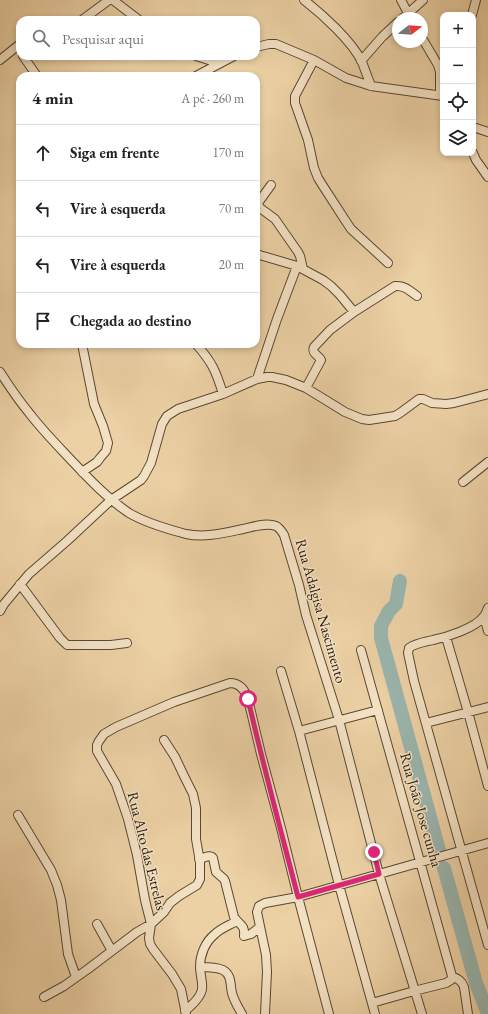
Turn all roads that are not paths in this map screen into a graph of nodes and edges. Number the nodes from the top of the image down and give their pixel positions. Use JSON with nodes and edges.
{"nodes":[{"id":1,"x":109,"y":0,"type":"edge"},
{"id":2,"x":113,"y":0,"type":"edge"},
{"id":3,"x":304,"y":0,"type":"edge"},
{"id":4,"x":401,"y":0,"type":"edge"},
{"id":5,"x":423,"y":0,"type":"edge"},
{"id":6,"x":476,"y":0,"type":"edge"},
{"id":7,"x":405,"y":12,"type":"edge"},
{"id":8,"x":412,"y":12,"type":"edge"},
{"id":9,"x":473,"y":12,"type":"edge"},
{"id":10,"x":87,"y":16,"type":"edge"},
{"id":11,"x":134,"y":16,"type":"edge"},
{"id":12,"x":392,"y":28,"type":"edge"},
{"id":13,"x":260,"y":46,"type":"edge"},
{"id":14,"x":428,"y":48,"type":"edge"},
{"id":15,"x":16,"y":49,"type":"edge"},
{"id":16,"x":0,"y":60,"type":"edge"},
{"id":17,"x":26,"y":60,"type":"edge"},
{"id":18,"x":209,"y":60,"type":"edge"},
{"id":19,"x":225,"y":60,"type":"edge"},
{"id":20,"x":314,"y":60,"type":"junction"},
{"id":21,"x":361,"y":61,"type":"junction"},
{"id":22,"x":218,"y":63,"type":"junction"},
{"id":23,"x":33,"y":72,"type":"edge"},
{"id":24,"x":203,"y":72,"type":"edge"},
{"id":25,"x":441,"y":84,"type":"edge"},
{"id":26,"x":371,"y":86,"type":"junction"},
{"id":27,"x":440,"y":95,"type":"edge"},
{"id":28,"x":476,"y":128,"type":"edge"},
{"id":29,"x":488,"y":132,"type":"edge"},
{"id":30,"x":474,"y":156,"type":"edge"},
{"id":31,"x":488,"y":177,"type":"edge"},
{"id":32,"x":271,"y":184,"type":"dead end"},
{"id":33,"x":260,"y":200,"type":"edge"},
{"id":34,"x":260,"y":208,"type":"edge"},
{"id":35,"x":260,"y":255,"type":"edge"},
{"id":36,"x":388,"y":263,"type":"dead end"},
{"id":37,"x":300,"y":268,"type":"junction"},
{"id":38,"x":417,"y":296,"type":"dead end"},
{"id":39,"x":354,"y":312,"type":"junction"},
{"id":40,"x":83,"y":348,"type":"edge"},
{"id":41,"x":200,"y":348,"type":"edge"},
{"id":42,"x":0,"y":372,"type":"edge"},
{"id":43,"x":257,"y":379,"type":"junction"},
{"id":44,"x":306,"y":388,"type":"junction"},
{"id":45,"x":223,"y":394,"type":"junction"},
{"id":46,"x":488,"y":394,"type":"edge"},
{"id":47,"x":488,"y":462,"type":"edge"},
{"id":48,"x":82,"y":472,"type":"junction"},
{"id":49,"x":463,"y":482,"type":"dead end"},
{"id":50,"x":111,"y":500,"type":"junction"},
{"id":51,"x":20,"y":584,"type":"junction"},
{"id":52,"x":488,"y":608,"type":"edge"},
{"id":53,"x":0,"y":611,"type":"edge"},
{"id":54,"x":484,"y":617,"type":"junction"},
{"id":55,"x":488,"y":631,"type":"edge"},
{"id":56,"x":446,"y":637,"type":"junction"},
{"id":57,"x":127,"y":643,"type":"dead end"},
{"id":58,"x":361,"y":650,"type":"dead end"},
{"id":59,"x":281,"y":671,"type":"dead end"},
{"id":60,"x":488,"y":707,"type":"edge"},
{"id":61,"x":378,"y":710,"type":"junction"},
{"id":62,"x":468,"y":712,"type":"junction"},
{"id":63,"x":339,"y":720,"type":"junction"},
{"id":64,"x":426,"y":723,"type":"junction"},
{"id":65,"x":299,"y":732,"type":"junction"},
{"id":66,"x":164,"y":740,"type":"dead end"},
{"id":67,"x":488,"y":786,"type":"edge"},
{"id":68,"x":18,"y":815,"type":"dead end"},
{"id":69,"x":488,"y":843,"type":"edge"},
{"id":70,"x":461,"y":850,"type":"junction"},
{"id":71,"x":199,"y":859,"type":"junction"},
{"id":72,"x":420,"y":862,"type":"junction"},
{"id":73,"x":379,"y":874,"type":"junction"},
{"id":74,"x":339,"y":885,"type":"junction"},
{"id":75,"x":298,"y":897,"type":"junction"},
{"id":76,"x":237,"y":921,"type":"junction"},
{"id":77,"x":97,"y":924,"type":"dead end"},
{"id":78,"x":151,"y":924,"type":"junction"},
{"id":79,"x":260,"y":927,"type":"junction"},
{"id":80,"x":488,"y":944,"type":"edge"},
{"id":81,"x":112,"y":951,"type":"junction"},
{"id":82,"x":200,"y":967,"type":"junction"},
{"id":83,"x":76,"y":977,"type":"junction"},
{"id":84,"x":452,"y":977,"type":"junction"},
{"id":85,"x":414,"y":991,"type":"junction"},
{"id":86,"x":44,"y":998,"type":"dead end"},
{"id":87,"x":372,"y":1003,"type":"junction"},
{"id":88,"x":186,"y":1012,"type":"edge"},
{"id":89,"x":242,"y":1014,"type":"edge"},
{"id":90,"x":265,"y":1014,"type":"edge"},
{"id":91,"x":330,"y":1014,"type":"edge"},
{"id":92,"x":375,"y":1014,"type":"edge"},
{"id":93,"x":422,"y":1014,"type":"edge"},
{"id":94,"x":468,"y":1014,"type":"edge"}],
"edges":[{"from":1,"to":10,"type":"street"},
{"from":2,"to":11,"type":"street"},
{"from":3,"to":21,"type":"street"},
{"from":4,"to":7,"type":"street"},
{"from":5,"to":8,"type":"street"},
{"from":6,"to":9,"type":"street"},
{"from":12,"to":21,"type":"street"},
{"from":13,"to":20,"type":"street"},
{"from":14,"to":25,"type":"street"},
{"from":15,"to":16,"type":"street"},
{"from":17,"to":23,"type":"street"},
{"from":18,"to":22,"type":"street"},
{"from":19,"to":22,"type":"street"},
{"from":20,"to":26,"type":"street"},
{"from":20,"to":36,"type":"street"},
{"from":21,"to":26,"type":"street"},
{"from":22,"to":24,"type":"street"},
{"from":26,"to":27,"type":"street"},
{"from":28,"to":29,"type":"street"},
{"from":30,"to":31,"type":"street"},
{"from":32,"to":33,"type":"street"},
{"from":34,"to":37,"type":"street"},
{"from":35,"to":37,"type":"street"},
{"from":37,"to":39,"type":"street"},
{"from":37,"to":43,"type":"street"},
{"from":38,"to":39,"type":"street"},
{"from":39,"to":44,"type":"street"},
{"from":40,"to":48,"type":"street"},
{"from":41,"to":45,"type":"street"},
{"from":42,"to":48,"type":"street","name":"Rua Adalgisa Nascimento"},
{"from":43,"to":44,"type":"street"},
{"from":43,"to":45,"type":"street"},
{"from":44,"to":46,"type":"street"},
{"from":45,"to":50,"type":"street"},
{"from":47,"to":49,"type":"street"},
{"from":48,"to":50,"type":"street","name":"Rua Adalgisa Nascimento"},
{"from":50,"to":51,"type":"street"},
{"from":50,"to":63,"type":"street","name":"Rua Adalgisa Nascimento"},
{"from":51,"to":53,"type":"street"},
{"from":51,"to":57,"type":"street"},
{"from":52,"to":54,"type":"street"},
{"from":54,"to":55,"type":"street"},
{"from":54,"to":56,"type":"street"},
{"from":56,"to":62,"type":"street"},
{"from":56,"to":64,"type":"street"},
{"from":58,"to":61,"type":"street","name":"Rua João Jose cunha"},
{"from":59,"to":65,"type":"street"},
{"from":60,"to":62,"type":"street"},
{"from":61,"to":63,"type":"street"},
{"from":61,"to":72,"type":"street","name":"Rua João Jose cunha"},
{"from":62,"to":64,"type":"street"},
{"from":62,"to":67,"type":"street"},
{"from":63,"to":65,"type":"street"},
{"from":63,"to":73,"type":"street","name":"Rua Adalgisa Nascimento"},
{"from":64,"to":70,"type":"street"},
{"from":65,"to":74,"type":"street"},
{"from":66,"to":71,"type":"street"},
{"from":68,"to":83,"type":"street"},
{"from":69,"to":70,"type":"street"},
{"from":70,"to":72,"type":"street"},
{"from":70,"to":80,"type":"street"},
{"from":71,"to":76,"type":"street"},
{"from":71,"to":78,"type":"street"},
{"from":72,"to":73,"type":"street"},
{"from":72,"to":84,"type":"street","name":"Rua João Jose cunha"},
{"from":73,"to":74,"type":"street"},
{"from":73,"to":85,"type":"street","name":"Rua Adalgisa Nascimento"},
{"from":74,"to":75,"type":"street"},
{"from":74,"to":87,"type":"street"},
{"from":75,"to":78,"type":"street","name":"Rua Alto das Estrelas"},
{"from":75,"to":79,"type":"street"},
{"from":75,"to":91,"type":"street"},
{"from":76,"to":79,"type":"street"},
{"from":76,"to":82,"type":"street"},
{"from":77,"to":81,"type":"street"},
{"from":78,"to":81,"type":"street"},
{"from":78,"to":88,"type":"street","name":"Rua Alto das Estrelas"},
{"from":79,"to":90,"type":"street"},
{"from":81,"to":83,"type":"street"},
{"from":82,"to":88,"type":"street"},
{"from":82,"to":89,"type":"street"},
{"from":83,"to":86,"type":"street"},
{"from":84,"to":85,"type":"street"},
{"from":84,"to":94,"type":"street"},
{"from":85,"to":87,"type":"street"},
{"from":85,"to":93,"type":"street","name":"Rua Adalgisa Nascimento"},
{"from":87,"to":92,"type":"street"}]}
